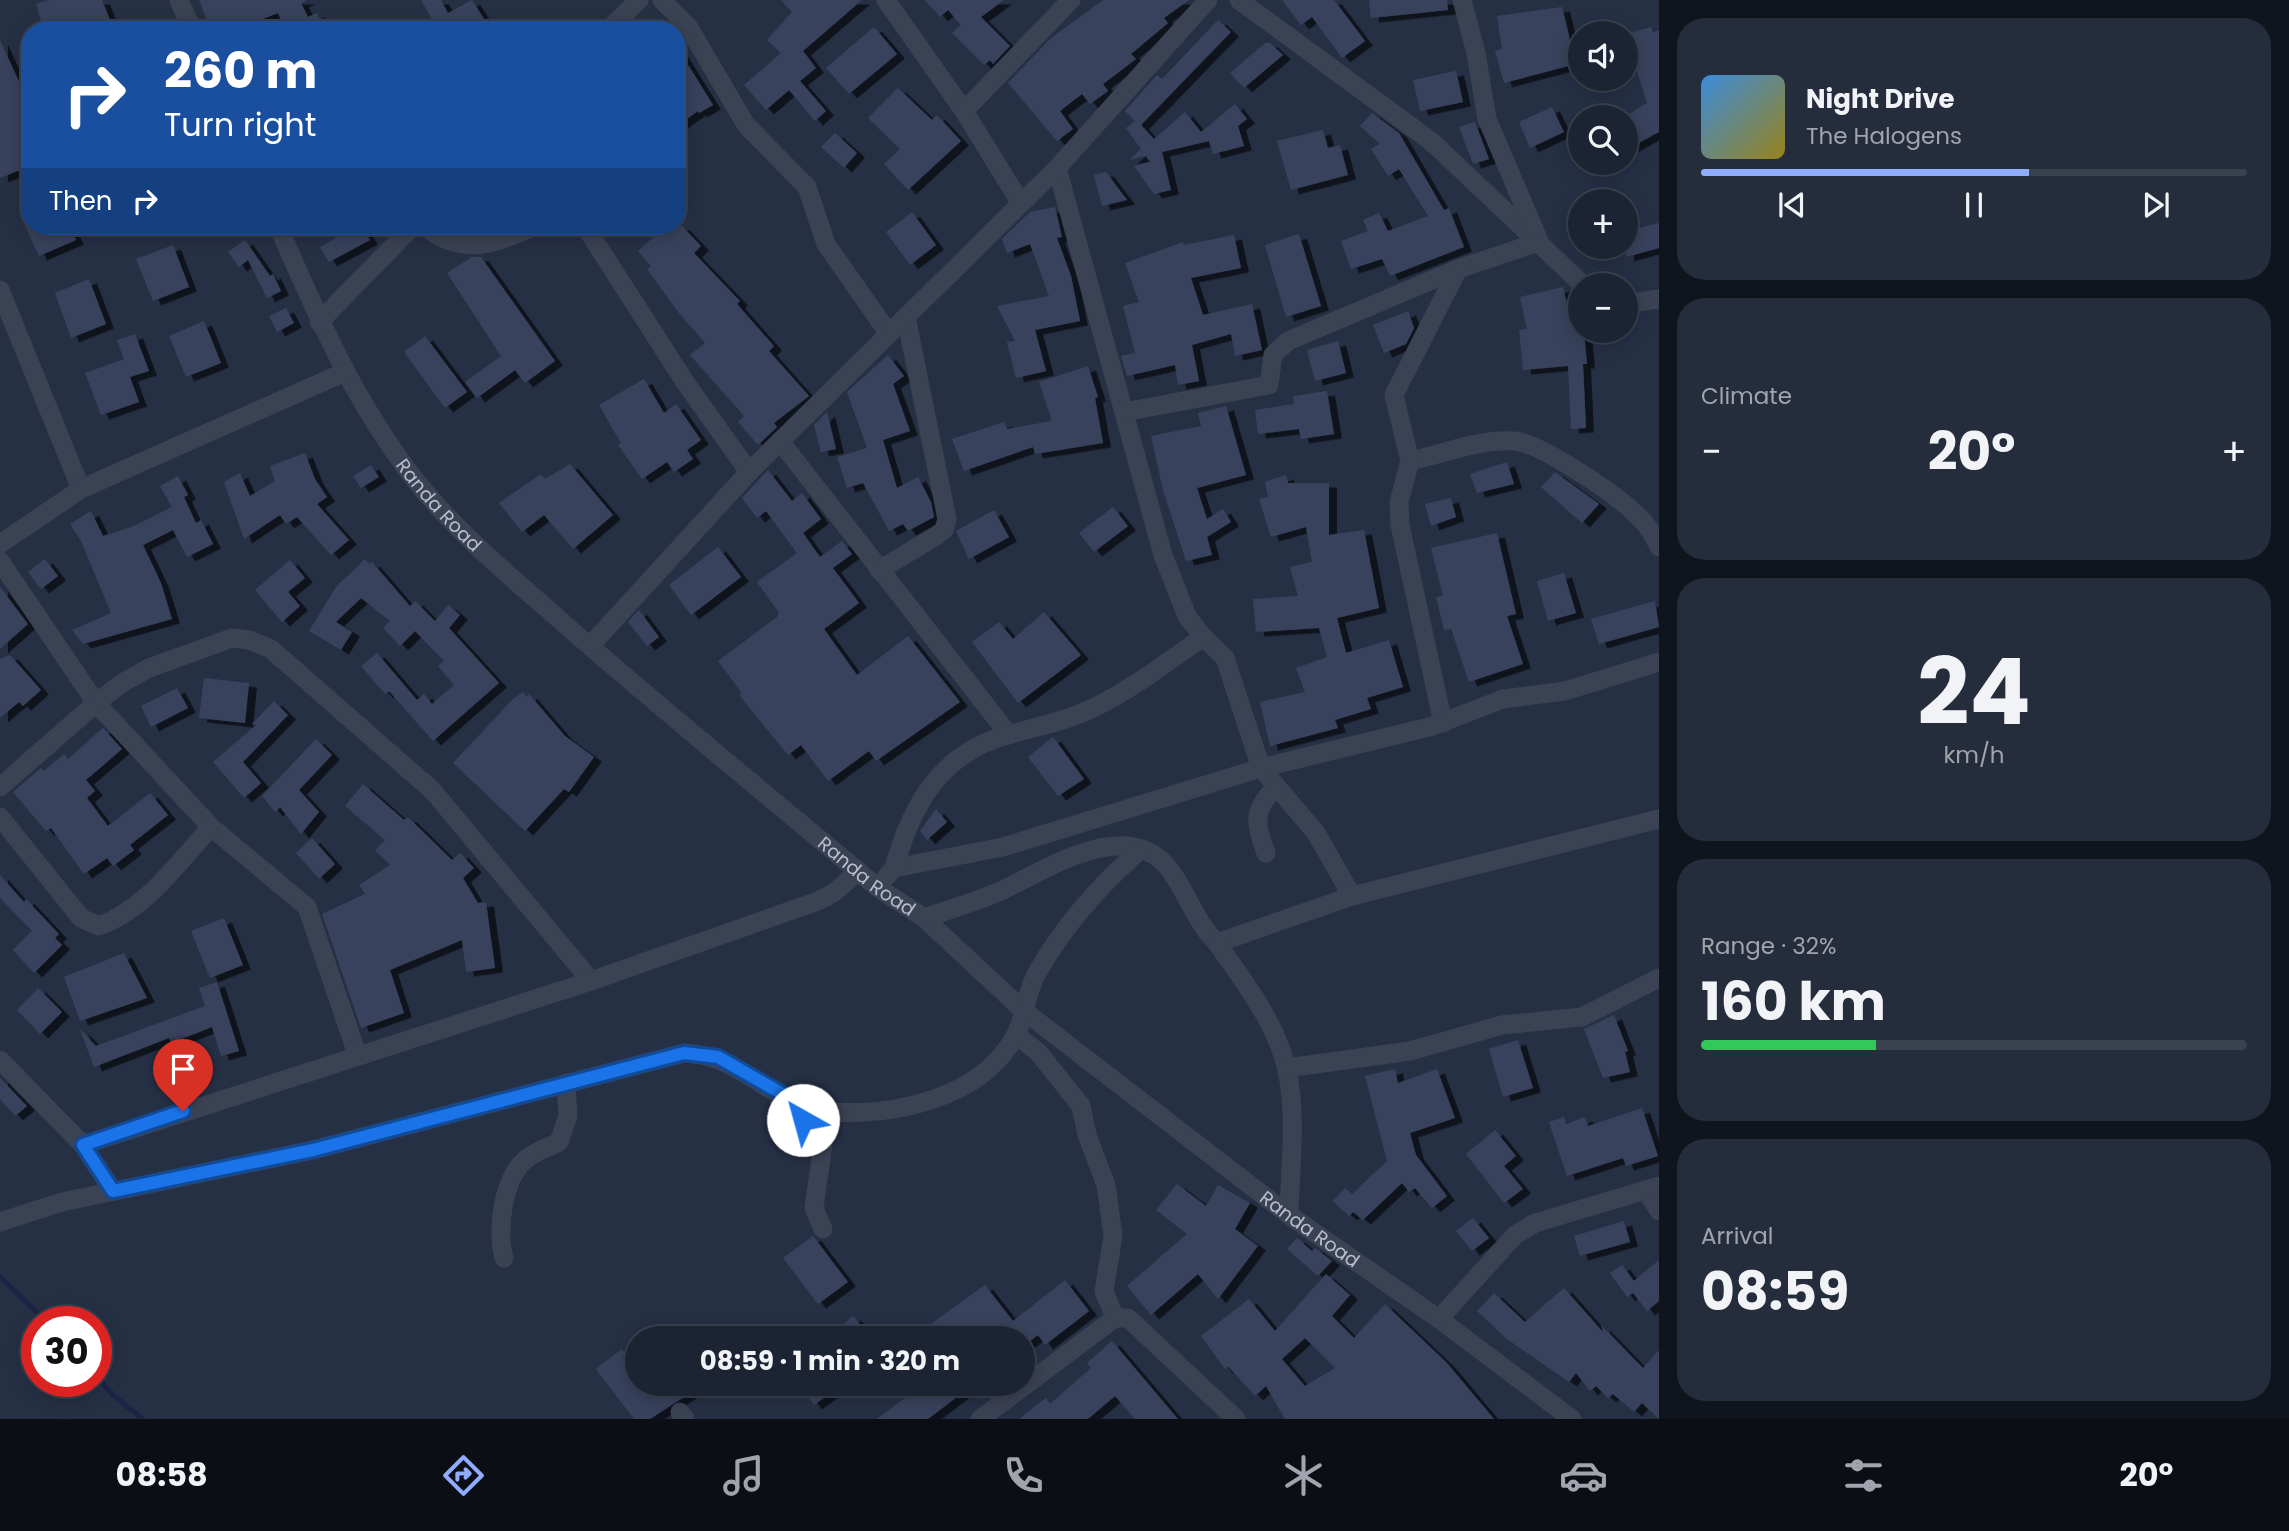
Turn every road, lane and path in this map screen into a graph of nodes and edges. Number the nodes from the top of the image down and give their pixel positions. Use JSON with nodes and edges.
{"nodes":[{"id":1,"x":179,"y":0,"type":"edge"},
{"id":2,"x":639,"y":0,"type":"edge"},
{"id":3,"x":662,"y":0,"type":"edge"},
{"id":4,"x":886,"y":0,"type":"edge"},
{"id":5,"x":1071,"y":0,"type":"edge"},
{"id":6,"x":1239,"y":0,"type":"edge"},
{"id":7,"x":1462,"y":0,"type":"edge"},
{"id":8,"x":1206,"y":2,"type":"edge"},
{"id":9,"x":188,"y":21,"type":"edge"},
{"id":10,"x":617,"y":21,"type":"edge"},
{"id":11,"x":682,"y":21,"type":"edge"},
{"id":12,"x":686,"y":25,"type":"edge"},
{"id":13,"x":964,"y":111,"type":"junction"},
{"id":14,"x":1057,"y":168,"type":"junction"},
{"id":15,"x":1020,"y":202,"type":"junction"},
{"id":16,"x":282,"y":235,"type":"edge"},
{"id":17,"x":404,"y":235,"type":"edge"},
{"id":18,"x":435,"y":235,"type":"edge"},
{"id":19,"x":482,"y":235,"type":"edge"},
{"id":20,"x":591,"y":235,"type":"edge"},
{"id":21,"x":1539,"y":246,"type":"junction"},
{"id":22,"x":1458,"y":269,"type":"junction"},
{"id":23,"x":1569,"y":273,"type":"edge"},
{"id":24,"x":0,"y":290,"type":"edge"},
{"id":25,"x":1659,"y":299,"type":"edge"},
{"id":26,"x":1638,"y":302,"type":"edge"},
{"id":27,"x":906,"y":317,"type":"junction"},
{"id":28,"x":319,"y":322,"type":"junction"},
{"id":29,"x":889,"y":334,"type":"junction"},
{"id":30,"x":345,"y":372,"type":"junction"},
{"id":31,"x":1124,"y":412,"type":"junction"},
{"id":32,"x":780,"y":441,"type":"junction"},
{"id":33,"x":1410,"y":461,"type":"junction"},
{"id":34,"x":749,"y":472,"type":"junction"},
{"id":35,"x":81,"y":489,"type":"junction"},
{"id":36,"x":0,"y":544,"type":"edge"},
{"id":37,"x":1659,"y":547,"type":"edge"},
{"id":38,"x":0,"y":561,"type":"edge"},
{"id":39,"x":879,"y":570,"type":"junction"},
{"id":40,"x":1203,"y":637,"type":"junction"},
{"id":41,"x":590,"y":646,"type":"junction"},
{"id":42,"x":1659,"y":662,"type":"edge"},
{"id":43,"x":96,"y":703,"type":"junction"},
{"id":44,"x":1443,"y":723,"type":"junction"},
{"id":45,"x":1009,"y":734,"type":"junction"},
{"id":46,"x":1261,"y":768,"type":"junction"},
{"id":47,"x":0,"y":787,"type":"edge"},
{"id":48,"x":1277,"y":787,"type":"junction"},
{"id":49,"x":0,"y":817,"type":"edge"},
{"id":50,"x":1659,"y":819,"type":"edge"},
{"id":51,"x":211,"y":827,"type":"junction"},
{"id":52,"x":1140,"y":850,"type":"junction"},
{"id":53,"x":1266,"y":853,"type":"dead end"},
{"id":54,"x":894,"y":868,"type":"junction"},
{"id":55,"x":858,"y":872,"type":"junction"},
{"id":56,"x":877,"y":887,"type":"junction"},
{"id":57,"x":1352,"y":896,"type":"junction"},
{"id":58,"x":924,"y":918,"type":"junction"},
{"id":59,"x":1217,"y":943,"type":"junction"},
{"id":60,"x":1659,"y":978,"type":"edge"},
{"id":61,"x":591,"y":981,"type":"junction"},
{"id":62,"x":1024,"y":1011,"type":"junction"},
{"id":63,"x":1016,"y":1035,"type":"junction"},
{"id":64,"x":357,"y":1054,"type":"junction"},
{"id":65,"x":0,"y":1060,"type":"edge"},
{"id":66,"x":1287,"y":1068,"type":"junction"},
{"id":67,"x":566,"y":1083,"type":"junction"},
{"id":68,"x":800,"y":1104,"type":"junction"},
{"id":69,"x":83,"y":1145,"type":"junction"},
{"id":70,"x":1653,"y":1188,"type":"edge"},
{"id":71,"x":113,"y":1191,"type":"junction"},
{"id":72,"x":1659,"y":1211,"type":"edge"},
{"id":73,"x":1289,"y":1215,"type":"junction"},
{"id":74,"x":0,"y":1222,"type":"edge"},
{"id":75,"x":823,"y":1229,"type":"dead end"},
{"id":76,"x":504,"y":1258,"type":"dead end"},
{"id":77,"x":1115,"y":1318,"type":"junction"},
{"id":78,"x":1439,"y":1319,"type":"junction"},
{"id":79,"x":980,"y":1419,"type":"edge"},
{"id":80,"x":1236,"y":1419,"type":"edge"},
{"id":81,"x":1572,"y":1419,"type":"edge"}],
"edges":[{"from":1,"to":9,"type":"street"},
{"from":2,"to":10,"type":"street"},
{"from":3,"to":11,"type":"street"},
{"from":4,"to":13,"type":"street"},
{"from":5,"to":13,"type":"street"},
{"from":6,"to":21,"type":"street"},
{"from":7,"to":21,"type":"street"},
{"from":8,"to":14,"type":"street"},
{"from":12,"to":29,"type":"street"},
{"from":13,"to":15,"type":"street"},
{"from":14,"to":15,"type":"street"},
{"from":14,"to":31,"type":"street"},
{"from":15,"to":27,"type":"street"},
{"from":16,"to":28,"type":"street","name":"Randa Road"},
{"from":17,"to":28,"type":"street"},
{"from":18,"to":19,"type":"street"},
{"from":20,"to":34,"type":"street"},
{"from":21,"to":22,"type":"street"},
{"from":21,"to":23,"type":"street"},
{"from":22,"to":31,"type":"street"},
{"from":22,"to":33,"type":"street"},
{"from":24,"to":35,"type":"street"},
{"from":25,"to":26,"type":"street"},
{"from":27,"to":29,"type":"street"},
{"from":27,"to":39,"type":"street"},
{"from":28,"to":30,"type":"street","name":"Randa Road"},
{"from":29,"to":32,"type":"street"},
{"from":30,"to":35,"type":"street"},
{"from":30,"to":41,"type":"street","name":"Randa Road"},
{"from":31,"to":40,"type":"street"},
{"from":32,"to":34,"type":"street"},
{"from":32,"to":39,"type":"street"},
{"from":33,"to":37,"type":"street"},
{"from":33,"to":44,"type":"street"},
{"from":34,"to":41,"type":"street"},
{"from":35,"to":36,"type":"street"},
{"from":38,"to":43,"type":"street"},
{"from":39,"to":45,"type":"street"},
{"from":40,"to":45,"type":"street"},
{"from":40,"to":46,"type":"street"},
{"from":41,"to":55,"type":"street","name":"Randa Road"},
{"from":42,"to":44,"type":"street"},
{"from":43,"to":47,"type":"street"},
{"from":43,"to":51,"type":"street"},
{"from":43,"to":61,"type":"street"},
{"from":44,"to":46,"type":"street"},
{"from":45,"to":54,"type":"street"},
{"from":46,"to":48,"type":"street"},
{"from":46,"to":54,"type":"street"},
{"from":48,"to":53,"type":"street"},
{"from":48,"to":57,"type":"street"},
{"from":49,"to":51,"type":"street"},
{"from":50,"to":57,"type":"street"},
{"from":51,"to":64,"type":"street"},
{"from":52,"to":58,"type":"street"},
{"from":52,"to":59,"type":"street"},
{"from":52,"to":62,"type":"street"},
{"from":54,"to":56,"type":"street"},
{"from":55,"to":56,"type":"street","name":"Randa Road"},
{"from":55,"to":61,"type":"street"},
{"from":56,"to":58,"type":"street","name":"Randa Road"},
{"from":57,"to":59,"type":"street"},
{"from":58,"to":62,"type":"street","name":"Randa Road"},
{"from":59,"to":66,"type":"street"},
{"from":60,"to":66,"type":"street"},
{"from":61,"to":64,"type":"street"},
{"from":62,"to":63,"type":"street"},
{"from":62,"to":73,"type":"street","name":"Randa Road"},
{"from":63,"to":68,"type":"street"},
{"from":63,"to":77,"type":"street"},
{"from":64,"to":69,"type":"street"},
{"from":65,"to":69,"type":"street"},
{"from":66,"to":73,"type":"street"},
{"from":67,"to":68,"type":"street"},
{"from":67,"to":71,"type":"street"},
{"from":67,"to":76,"type":"street"},
{"from":68,"to":75,"type":"street"},
{"from":69,"to":71,"type":"street"},
{"from":70,"to":72,"type":"street"},
{"from":70,"to":78,"type":"street"},
{"from":71,"to":74,"type":"street"},
{"from":73,"to":78,"type":"street","name":"Randa Road"},
{"from":77,"to":79,"type":"street"},
{"from":77,"to":80,"type":"street"},
{"from":78,"to":81,"type":"street","name":"Randa Road"}]}
